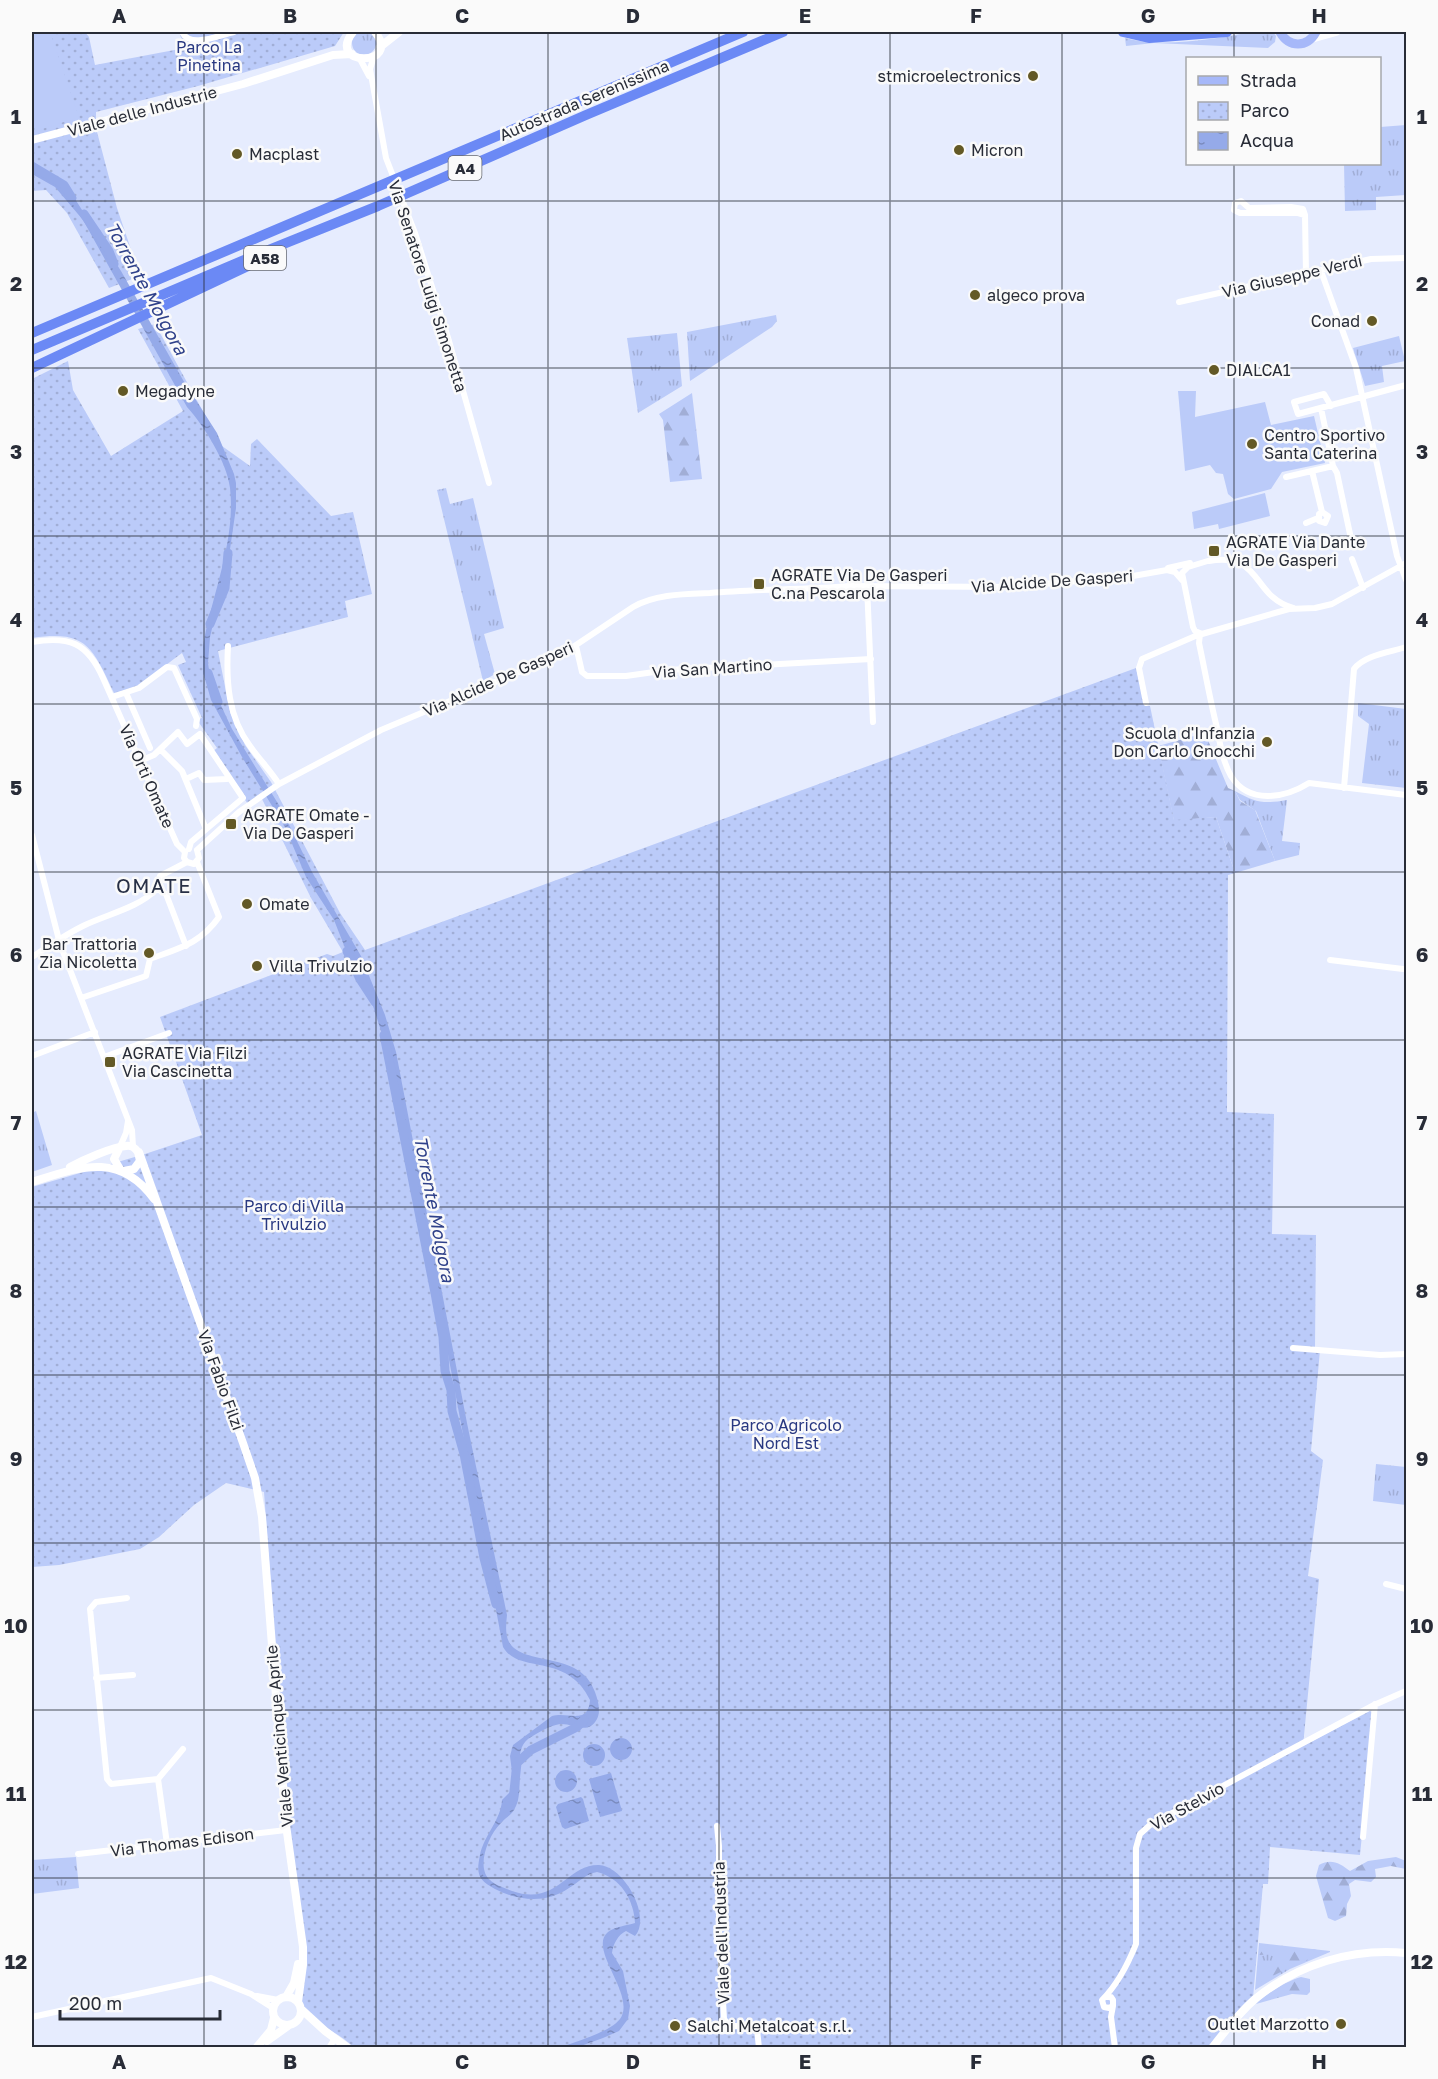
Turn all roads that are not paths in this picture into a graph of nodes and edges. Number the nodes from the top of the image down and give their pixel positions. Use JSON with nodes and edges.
{"nodes":[{"id":1,"x":182,"y":32,"type":"edge"},
{"id":2,"x":234,"y":32,"type":"edge"},
{"id":3,"x":352,"y":32,"type":"edge"},
{"id":4,"x":375,"y":32,"type":"edge"},
{"id":5,"x":397,"y":32,"type":"edge"},
{"id":6,"x":743,"y":32,"type":"edge"},
{"id":7,"x":783,"y":32,"type":"edge"},
{"id":8,"x":1123,"y":32,"type":"edge"},
{"id":9,"x":1178,"y":32,"type":"edge"},
{"id":10,"x":1227,"y":32,"type":"edge"},
{"id":11,"x":1280,"y":32,"type":"edge"},
{"id":12,"x":1336,"y":32,"type":"edge"},
{"id":13,"x":1313,"y":36,"type":"edge"},
{"id":14,"x":1149,"y":38,"type":"junction"},
{"id":15,"x":348,"y":41,"type":"junction"},
{"id":16,"x":380,"y":47,"type":"junction"},
{"id":17,"x":352,"y":54,"type":"junction"},
{"id":18,"x":374,"y":56,"type":"junction"},
{"id":19,"x":321,"y":58,"type":"junction"},
{"id":20,"x":360,"y":59,"type":"junction"},
{"id":21,"x":373,"y":88,"type":"junction"},
{"id":22,"x":32,"y":140,"type":"edge"},
{"id":23,"x":1305,"y":215,"type":"junction"},
{"id":24,"x":1407,"y":258,"type":"edge"},
{"id":25,"x":1321,"y":271,"type":"junction"},
{"id":26,"x":1305,"y":274,"type":"junction"},
{"id":27,"x":1179,"y":302,"type":"dead end"},
{"id":28,"x":129,"y":315,"type":"junction"},
{"id":29,"x":32,"y":333,"type":"edge"},
{"id":30,"x":32,"y":350,"type":"edge"},
{"id":31,"x":32,"y":368,"type":"edge"},
{"id":32,"x":1407,"y":385,"type":"edge"},
{"id":33,"x":1362,"y":397,"type":"junction"},
{"id":34,"x":1331,"y":406,"type":"junction"},
{"id":35,"x":1321,"y":408,"type":"junction"},
{"id":36,"x":1333,"y":466,"type":"junction"},
{"id":37,"x":1312,"y":471,"type":"junction"},
{"id":38,"x":1286,"y":477,"type":"dead end"},
{"id":39,"x":489,"y":483,"type":"dead end"},
{"id":40,"x":1306,"y":522,"type":"dead end"},
{"id":41,"x":1350,"y":534,"type":"dead end"},
{"id":42,"x":1352,"y":559,"type":"dead end"},
{"id":43,"x":1211,"y":561,"type":"junction"},
{"id":44,"x":1404,"y":564,"type":"edge"},
{"id":45,"x":1161,"y":570,"type":"junction"},
{"id":46,"x":1182,"y":580,"type":"junction"},
{"id":47,"x":1407,"y":580,"type":"edge"},
{"id":48,"x":867,"y":586,"type":"junction"},
{"id":49,"x":1363,"y":588,"type":"junction"},
{"id":50,"x":1278,"y":602,"type":"junction"},
{"id":51,"x":1294,"y":609,"type":"junction"},
{"id":52,"x":1267,"y":615,"type":"junction"},
{"id":53,"x":1200,"y":634,"type":"junction"},
{"id":54,"x":32,"y":642,"type":"edge"},
{"id":55,"x":228,"y":646,"type":"dead end"},
{"id":56,"x":576,"y":646,"type":"junction"},
{"id":57,"x":1407,"y":647,"type":"edge"},
{"id":58,"x":871,"y":659,"type":"junction"},
{"id":59,"x":126,"y":693,"type":"junction"},
{"id":60,"x":112,"y":697,"type":"junction"},
{"id":61,"x":1146,"y":703,"type":"dead end"},
{"id":62,"x":873,"y":722,"type":"dead end"},
{"id":63,"x":196,"y":726,"type":"dead end"},
{"id":64,"x":150,"y":748,"type":"dead end"},
{"id":65,"x":160,"y":749,"type":"junction"},
{"id":66,"x":140,"y":761,"type":"junction"},
{"id":67,"x":229,"y":777,"type":"junction"},
{"id":68,"x":186,"y":780,"type":"junction"},
{"id":69,"x":277,"y":785,"type":"junction"},
{"id":70,"x":1344,"y":788,"type":"junction"},
{"id":71,"x":1407,"y":795,"type":"edge"},
{"id":72,"x":206,"y":829,"type":"junction"},
{"id":73,"x":32,"y":836,"type":"edge"},
{"id":74,"x":196,"y":850,"type":"junction"},
{"id":75,"x":187,"y":851,"type":"junction"},
{"id":76,"x":187,"y":862,"type":"junction"},
{"id":77,"x":197,"y":862,"type":"junction"},
{"id":78,"x":157,"y":889,"type":"junction"},
{"id":79,"x":58,"y":939,"type":"junction"},
{"id":80,"x":186,"y":946,"type":"junction"},
{"id":81,"x":32,"y":957,"type":"edge"},
{"id":82,"x":1330,"y":960,"type":"dead end"},
{"id":83,"x":1405,"y":966,"type":"edge"},
{"id":84,"x":1407,"y":976,"type":"edge"},
{"id":85,"x":81,"y":998,"type":"junction"},
{"id":86,"x":95,"y":1032,"type":"junction"},
{"id":87,"x":169,"y":1033,"type":"dead end"},
{"id":88,"x":32,"y":1056,"type":"edge"},
{"id":89,"x":104,"y":1057,"type":"junction"},
{"id":90,"x":128,"y":1120,"type":"junction"},
{"id":91,"x":119,"y":1149,"type":"junction"},
{"id":92,"x":136,"y":1150,"type":"junction"},
{"id":93,"x":121,"y":1170,"type":"junction"},
{"id":94,"x":61,"y":1173,"type":"junction"},
{"id":95,"x":32,"y":1182,"type":"edge"},
{"id":96,"x":161,"y":1214,"type":"junction"},
{"id":97,"x":1293,"y":1348,"type":"dead end"},
{"id":98,"x":1407,"y":1354,"type":"edge"},
{"id":99,"x":264,"y":1549,"type":"joint"},
{"id":100,"x":1386,"y":1584,"type":"dead end"},
{"id":101,"x":1407,"y":1589,"type":"edge"},
{"id":102,"x":126,"y":1598,"type":"dead end"},
{"id":103,"x":133,"y":1675,"type":"dead end"},
{"id":104,"x":96,"y":1678,"type":"junction"},
{"id":105,"x":1407,"y":1691,"type":"edge"},
{"id":106,"x":1375,"y":1704,"type":"junction"},
{"id":107,"x":183,"y":1749,"type":"dead end"},
{"id":108,"x":158,"y":1779,"type":"junction"},
{"id":109,"x":717,"y":1826,"type":"dead end"},
{"id":110,"x":286,"y":1830,"type":"junction"},
{"id":111,"x":1363,"y":1838,"type":"dead end"},
{"id":112,"x":167,"y":1844,"type":"junction"},
{"id":113,"x":78,"y":1854,"type":"dead end"},
{"id":114,"x":299,"y":1923,"type":"junction"},
{"id":115,"x":1407,"y":1953,"type":"edge"},
{"id":116,"x":250,"y":1994,"type":"junction"},
{"id":117,"x":282,"y":1998,"type":"junction"},
{"id":118,"x":300,"y":2005,"type":"junction"},
{"id":119,"x":273,"y":2008,"type":"junction"},
{"id":120,"x":32,"y":2017,"type":"edge"},
{"id":121,"x":274,"y":2018,"type":"junction"},
{"id":122,"x":292,"y":2024,"type":"junction"},
{"id":123,"x":325,"y":2031,"type":"junction"},
{"id":124,"x":335,"y":2038,"type":"junction"},
{"id":125,"x":343,"y":2046,"type":"edge"},
{"id":126,"x":258,"y":2048,"type":"edge"},
{"id":127,"x":329,"y":2048,"type":"edge"},
{"id":128,"x":759,"y":2048,"type":"edge"},
{"id":129,"x":1115,"y":2048,"type":"edge"},
{"id":130,"x":1212,"y":2048,"type":"edge"}],
"edges":[{"from":1,"to":2,"type":"street"},
{"from":3,"to":15,"type":"street"},
{"from":4,"to":5,"type":"street"},
{"from":4,"to":16,"type":"street"},
{"from":5,"to":16,"type":"street"},
{"from":6,"to":29,"type":"highway","name":"Autostrada Serenissima","number":"A4"},
{"from":7,"to":28,"type":"highway","name":"Autostrada Serenissima","number":"A4"},
{"from":8,"to":14,"type":"highway"},
{"from":9,"to":14,"type":"highway"},
{"from":10,"to":14,"type":"highway"},
{"from":11,"to":13,"type":"main road"},
{"from":12,"to":13,"type":"street"},
{"from":15,"to":17,"type":"street"},
{"from":15,"to":19,"type":"street","name":"Viale delle Industrie"},
{"from":16,"to":18,"type":"street"},
{"from":17,"to":19,"type":"street","name":"Viale delle Industrie"},
{"from":17,"to":20,"type":"street"},
{"from":18,"to":20,"type":"street"},
{"from":18,"to":21,"type":"street","name":"Via Senatore Luigi Simonetta"},
{"from":19,"to":22,"type":"street","name":"Viale delle Industrie"},
{"from":20,"to":21,"type":"street","name":"Via Senatore Luigi Simonetta"},
{"from":21,"to":39,"type":"street","name":"Via Senatore Luigi Simonetta"},
{"from":23,"to":23,"type":"street"},
{"from":23,"to":26,"type":"street"},
{"from":24,"to":25,"type":"street","name":"Via Giuseppe Verdi"},
{"from":25,"to":26,"type":"street","name":"Via Giuseppe Verdi"},
{"from":25,"to":33,"type":"street"},
{"from":26,"to":27,"type":"street","name":"Via Giuseppe Verdi"},
{"from":28,"to":30,"type":"highway"},
{"from":28,"to":31,"type":"highway"},
{"from":32,"to":33,"type":"street"},
{"from":33,"to":34,"type":"street"},
{"from":33,"to":44,"type":"street"},
{"from":34,"to":35,"type":"street"},
{"from":34,"to":35,"type":"street"},
{"from":35,"to":36,"type":"street"},
{"from":36,"to":37,"type":"street"},
{"from":36,"to":41,"type":"street"},
{"from":37,"to":38,"type":"street"},
{"from":37,"to":40,"type":"street"},
{"from":42,"to":49,"type":"street"},
{"from":43,"to":45,"type":"street","name":"Via Alcide De Gasperi"},
{"from":43,"to":46,"type":"street"},
{"from":43,"to":50,"type":"street"},
{"from":44,"to":47,"type":"street"},
{"from":44,"to":49,"type":"street"},
{"from":45,"to":46,"type":"street"},
{"from":45,"to":48,"type":"street","name":"Via Alcide De Gasperi"},
{"from":46,"to":53,"type":"street"},
{"from":48,"to":56,"type":"street","name":"Via Alcide De Gasperi"},
{"from":48,"to":58,"type":"street"},
{"from":49,"to":51,"type":"street"},
{"from":50,"to":51,"type":"street"},
{"from":50,"to":52,"type":"street"},
{"from":51,"to":52,"type":"street"},
{"from":52,"to":53,"type":"street"},
{"from":53,"to":61,"type":"street"},
{"from":53,"to":70,"type":"street"},
{"from":54,"to":60,"type":"street","name":"Via Orti Omate"},
{"from":55,"to":69,"type":"street"},
{"from":56,"to":58,"type":"street","name":"Via San Martino"},
{"from":56,"to":69,"type":"street","name":"Via Alcide De Gasperi"},
{"from":57,"to":70,"type":"street"},
{"from":58,"to":62,"type":"street"},
{"from":59,"to":60,"type":"street"},
{"from":59,"to":63,"type":"street"},
{"from":59,"to":64,"type":"street","name":"Via Orti Omate"},
{"from":60,"to":66,"type":"street","name":"Via Orti Omate"},
{"from":65,"to":66,"type":"street"},
{"from":65,"to":67,"type":"street","name":"Via Orti Omate"},
{"from":65,"to":68,"type":"street"},
{"from":66,"to":75,"type":"street","name":"Via Orti Omate"},
{"from":67,"to":68,"type":"street"},
{"from":67,"to":72,"type":"street","name":"Via Orti Omate"},
{"from":68,"to":72,"type":"street"},
{"from":69,"to":74,"type":"street","name":"Via Alcide De Gasperi"},
{"from":70,"to":71,"type":"street"},
{"from":72,"to":75,"type":"street","name":"Via Orti Omate"},
{"from":73,"to":79,"type":"street","name":"Via Fabio Filzi"},
{"from":74,"to":75,"type":"street"},
{"from":74,"to":77,"type":"street"},
{"from":75,"to":76,"type":"street"},
{"from":76,"to":77,"type":"street"},
{"from":76,"to":78,"type":"street"},
{"from":77,"to":80,"type":"street"},
{"from":78,"to":79,"type":"street"},
{"from":78,"to":80,"type":"street"},
{"from":79,"to":81,"type":"street"},
{"from":79,"to":85,"type":"street","name":"Via Fabio Filzi"},
{"from":80,"to":85,"type":"street"},
{"from":82,"to":83,"type":"street"},
{"from":83,"to":84,"type":"street"},
{"from":85,"to":86,"type":"street","name":"Via Fabio Filzi"},
{"from":86,"to":88,"type":"street"},
{"from":86,"to":89,"type":"street","name":"Via Fabio Filzi"},
{"from":87,"to":89,"type":"street"},
{"from":89,"to":90,"type":"street","name":"Via Fabio Filzi"},
{"from":90,"to":91,"type":"street"},
{"from":90,"to":92,"type":"street","name":"Via Fabio Filzi"},
{"from":91,"to":92,"type":"street"},
{"from":91,"to":93,"type":"street"},
{"from":91,"to":94,"type":"street"},
{"from":92,"to":93,"type":"street"},
{"from":92,"to":96,"type":"street","name":"Via Fabio Filzi"},
{"from":93,"to":94,"type":"street"},
{"from":93,"to":96,"type":"street","name":"Via Fabio Filzi"},
{"from":94,"to":95,"type":"street"},
{"from":96,"to":99,"type":"street","name":"Via Fabio Filzi"},
{"from":97,"to":98,"type":"street"},
{"from":99,"to":110,"type":"street","name":"Viale Venticinque Aprile"},
{"from":100,"to":101,"type":"street"},
{"from":102,"to":104,"type":"street"},
{"from":103,"to":104,"type":"street"},
{"from":104,"to":108,"type":"street"},
{"from":105,"to":106,"type":"street","name":"Via Stelvio"},
{"from":106,"to":111,"type":"street"},
{"from":106,"to":129,"type":"street","name":"Via Stelvio"},
{"from":107,"to":108,"type":"street"},
{"from":108,"to":112,"type":"street"},
{"from":109,"to":128,"type":"street","name":"Viale dell'Industria"},
{"from":110,"to":112,"type":"street","name":"Via Thomas Edison"},
{"from":110,"to":114,"type":"street","name":"Viale Venticinque Aprile"},
{"from":112,"to":113,"type":"street","name":"Via Thomas Edison"},
{"from":114,"to":117,"type":"street","name":"Viale Venticinque Aprile"},
{"from":114,"to":118,"type":"street","name":"Viale Venticinque Aprile"},
{"from":115,"to":130,"type":"street"},
{"from":116,"to":117,"type":"street"},
{"from":116,"to":119,"type":"street"},
{"from":116,"to":120,"type":"street"},
{"from":117,"to":118,"type":"street"},
{"from":117,"to":119,"type":"street"},
{"from":118,"to":122,"type":"street"},
{"from":118,"to":123,"type":"street"},
{"from":119,"to":121,"type":"street"},
{"from":121,"to":122,"type":"street"},
{"from":121,"to":126,"type":"street"},
{"from":122,"to":123,"type":"street"},
{"from":122,"to":126,"type":"street"},
{"from":123,"to":124,"type":"street"},
{"from":124,"to":125,"type":"street"},
{"from":124,"to":127,"type":"street"}]}
